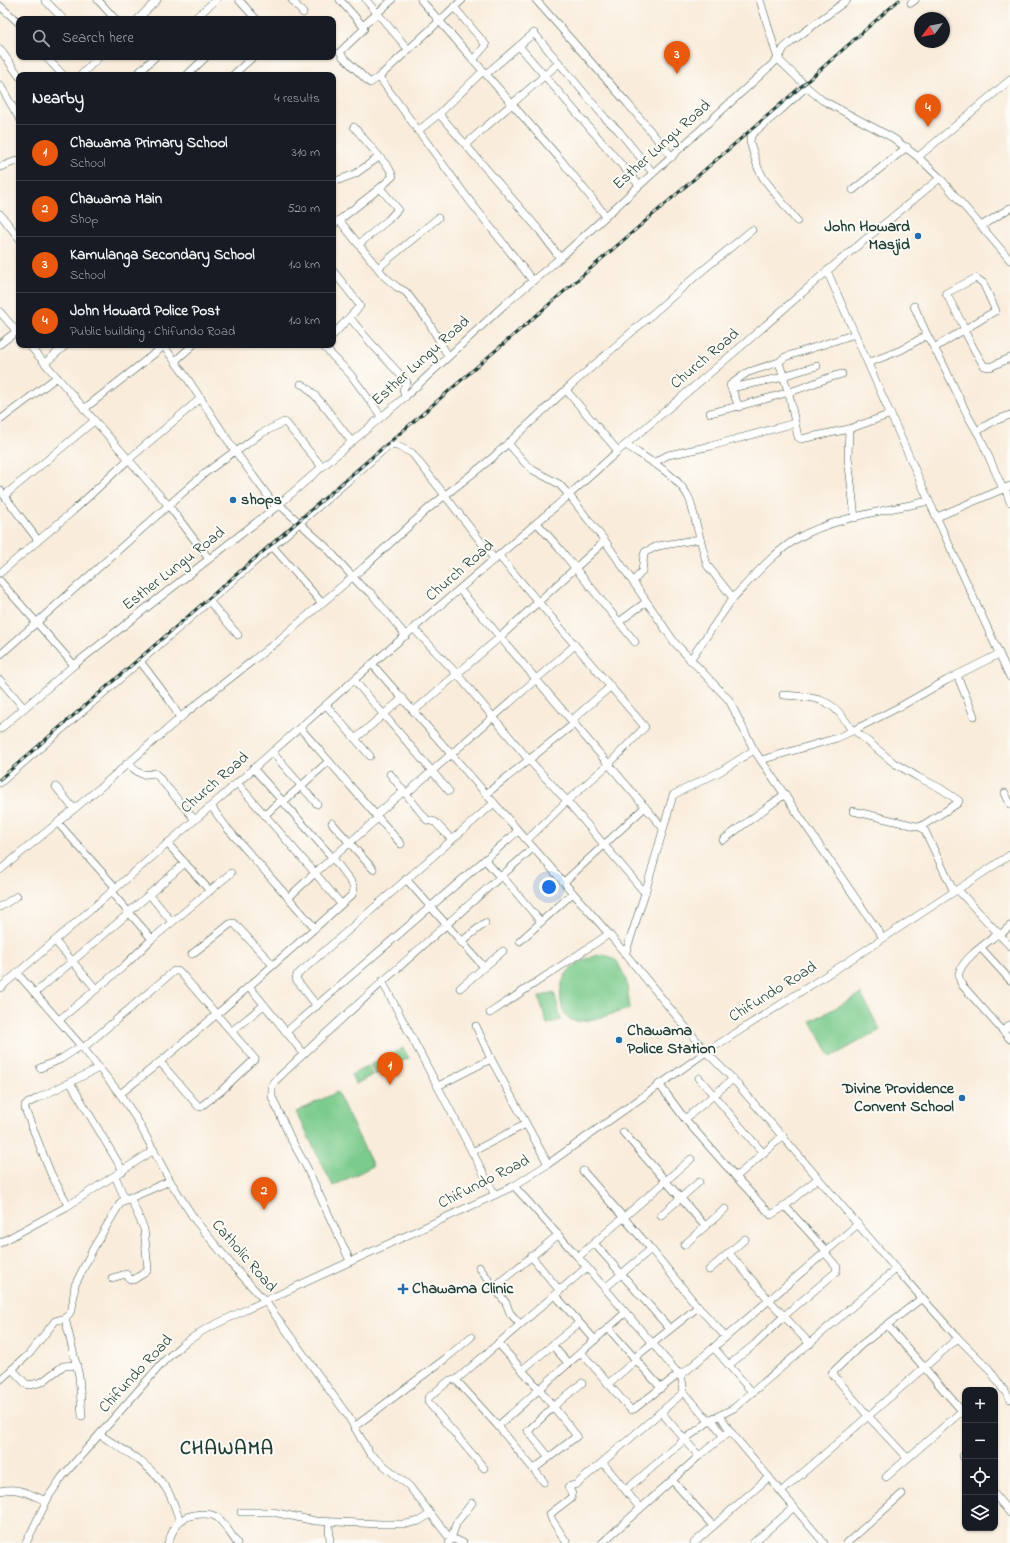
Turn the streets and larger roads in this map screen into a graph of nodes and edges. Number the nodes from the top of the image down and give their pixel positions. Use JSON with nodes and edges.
{"nodes":[{"id":1,"x":46,"y":0,"type":"edge"},
{"id":2,"x":98,"y":0,"type":"edge"},
{"id":3,"x":216,"y":0,"type":"edge"},
{"id":4,"x":239,"y":0,"type":"edge"},
{"id":5,"x":292,"y":0,"type":"edge"},
{"id":6,"x":340,"y":0,"type":"edge"},
{"id":7,"x":366,"y":0,"type":"edge"},
{"id":8,"x":392,"y":0,"type":"edge"},
{"id":9,"x":421,"y":0,"type":"edge"},
{"id":10,"x":462,"y":0,"type":"edge"},
{"id":11,"x":536,"y":0,"type":"edge"},
{"id":12,"x":760,"y":0,"type":"edge"},
{"id":13,"x":847,"y":0,"type":"edge"},
{"id":14,"x":153,"y":1,"type":"edge"},
{"id":15,"x":0,"y":6,"type":"edge"},
{"id":16,"x":454,"y":7,"type":"junction"},
{"id":17,"x":304,"y":13,"type":"dead end"},
{"id":18,"x":377,"y":14,"type":"junction"},
{"id":19,"x":60,"y":16,"type":"edge"},
{"id":20,"x":112,"y":16,"type":"edge"},
{"id":21,"x":140,"y":16,"type":"edge"},
{"id":22,"x":197,"y":16,"type":"edge"},
{"id":23,"x":250,"y":16,"type":"edge"},
{"id":24,"x":16,"y":20,"type":"edge"},
{"id":25,"x":439,"y":20,"type":"junction"},
{"id":26,"x":363,"y":26,"type":"junction"},
{"id":27,"x":519,"y":46,"type":"junction"},
{"id":28,"x":0,"y":49,"type":"edge"},
{"id":29,"x":408,"y":49,"type":"junction"},
{"id":30,"x":778,"y":59,"type":"junction"},
{"id":31,"x":49,"y":60,"type":"edge"},
{"id":32,"x":96,"y":60,"type":"edge"},
{"id":33,"x":152,"y":60,"type":"edge"},
{"id":34,"x":203,"y":60,"type":"edge"},
{"id":35,"x":250,"y":60,"type":"edge"},
{"id":36,"x":473,"y":60,"type":"junction"},
{"id":37,"x":559,"y":63,"type":"junction"},
{"id":38,"x":16,"y":72,"type":"edge"},
{"id":39,"x":60,"y":72,"type":"edge"},
{"id":40,"x":84,"y":72,"type":"edge"},
{"id":41,"x":139,"y":72,"type":"edge"},
{"id":42,"x":190,"y":72,"type":"edge"},
{"id":43,"x":237,"y":72,"type":"edge"},
{"id":44,"x":484,"y":73,"type":"junction"},
{"id":45,"x":545,"y":76,"type":"junction"},
{"id":46,"x":379,"y":77,"type":"junction"},
{"id":47,"x":1009,"y":83,"type":"edge"},
{"id":48,"x":0,"y":85,"type":"edge"},
{"id":49,"x":806,"y":87,"type":"junction"},
{"id":50,"x":512,"y":105,"type":"junction"},
{"id":51,"x":16,"y":113,"type":"edge"},
{"id":52,"x":439,"y":114,"type":"junction"},
{"id":53,"x":354,"y":127,"type":"dead end"},
{"id":54,"x":418,"y":131,"type":"junction"},
{"id":55,"x":466,"y":144,"type":"junction"},
{"id":56,"x":907,"y":147,"type":"junction"},
{"id":57,"x":918,"y":156,"type":"junction"},
{"id":58,"x":379,"y":157,"type":"junction"},
{"id":59,"x":672,"y":157,"type":"junction"},
{"id":60,"x":16,"y":161,"type":"edge"},
{"id":61,"x":0,"y":168,"type":"edge"},
{"id":62,"x":654,"y":173,"type":"junction"},
{"id":63,"x":940,"y":178,"type":"junction"},
{"id":64,"x":336,"y":181,"type":"edge"},
{"id":65,"x":639,"y":185,"type":"junction"},
{"id":66,"x":380,"y":188,"type":"junction"},
{"id":67,"x":853,"y":190,"type":"dead end"},
{"id":68,"x":1010,"y":208,"type":"edge"},
{"id":69,"x":0,"y":214,"type":"edge"},
{"id":70,"x":605,"y":215,"type":"junction"},
{"id":71,"x":438,"y":218,"type":"dead end"},
{"id":72,"x":336,"y":222,"type":"edge"},
{"id":73,"x":796,"y":222,"type":"dead end"},
{"id":74,"x":981,"y":226,"type":"junction"},
{"id":75,"x":752,"y":230,"type":"dead end"},
{"id":76,"x":16,"y":234,"type":"edge"},
{"id":77,"x":359,"y":244,"type":"junction"},
{"id":78,"x":560,"y":258,"type":"junction"},
{"id":79,"x":1010,"y":260,"type":"edge"},
{"id":80,"x":378,"y":268,"type":"junction"},
{"id":81,"x":827,"y":271,"type":"junction"},
{"id":82,"x":336,"y":275,"type":"edge"},
{"id":83,"x":533,"y":281,"type":"junction"},
{"id":84,"x":914,"y":306,"type":"dead end"},
{"id":85,"x":0,"y":312,"type":"edge"},
{"id":86,"x":350,"y":318,"type":"junction"},
{"id":87,"x":965,"y":330,"type":"junction"},
{"id":88,"x":16,"y":331,"type":"edge"},
{"id":89,"x":336,"y":332,"type":"edge"},
{"id":90,"x":16,"y":334,"type":"edge"},
{"id":91,"x":855,"y":334,"type":"junction"},
{"id":92,"x":927,"y":335,"type":"junction"},
{"id":93,"x":0,"y":344,"type":"edge"},
{"id":94,"x":32,"y":348,"type":"edge"},
{"id":95,"x":62,"y":348,"type":"edge"},
{"id":96,"x":161,"y":348,"type":"edge"},
{"id":97,"x":165,"y":348,"type":"edge"},
{"id":98,"x":190,"y":348,"type":"edge"},
{"id":99,"x":325,"y":348,"type":"edge"},
{"id":100,"x":934,"y":348,"type":"junction"},
{"id":101,"x":448,"y":356,"type":"junction"},
{"id":102,"x":1010,"y":358,"type":"edge"},
{"id":103,"x":175,"y":361,"type":"junction"},
{"id":104,"x":779,"y":362,"type":"junction"},
{"id":105,"x":45,"y":363,"type":"junction"},
{"id":106,"x":868,"y":363,"type":"junction"},
{"id":107,"x":817,"y":366,"type":"dead end"},
{"id":108,"x":842,"y":374,"type":"dead end"},
{"id":109,"x":57,"y":377,"type":"junction"},
{"id":110,"x":784,"y":377,"type":"junction"},
{"id":111,"x":301,"y":384,"type":"dead end"},
{"id":112,"x":731,"y":388,"type":"junction"},
{"id":113,"x":566,"y":390,"type":"junction"},
{"id":114,"x":789,"y":392,"type":"junction"},
{"id":115,"x":405,"y":397,"type":"junction"},
{"id":116,"x":201,"y":398,"type":"junction"},
{"id":117,"x":739,"y":407,"type":"junction"},
{"id":118,"x":84,"y":409,"type":"junction"},
{"id":119,"x":710,"y":413,"type":"dead end"},
{"id":120,"x":891,"y":414,"type":"junction"},
{"id":121,"x":1010,"y":415,"type":"edge"},
{"id":122,"x":381,"y":416,"type":"junction"},
{"id":123,"x":0,"y":420,"type":"edge"},
{"id":124,"x":94,"y":421,"type":"junction"},
{"id":125,"x":794,"y":423,"type":"junction"},
{"id":126,"x":849,"y":429,"type":"junction"},
{"id":127,"x":977,"y":431,"type":"junction"},
{"id":128,"x":352,"y":442,"type":"junction"},
{"id":129,"x":508,"y":443,"type":"junction"},
{"id":130,"x":626,"y":445,"type":"junction"},
{"id":131,"x":235,"y":451,"type":"junction"},
{"id":132,"x":618,"y":451,"type":"junction"},
{"id":133,"x":129,"y":458,"type":"junction"},
{"id":134,"x":653,"y":462,"type":"junction"},
{"id":135,"x":322,"y":467,"type":"junction"},
{"id":136,"x":1006,"y":487,"type":"edge"},
{"id":137,"x":2,"y":493,"type":"edge"},
{"id":138,"x":445,"y":495,"type":"junction"},
{"id":139,"x":569,"y":495,"type":"junction"},
{"id":140,"x":929,"y":501,"type":"junction"},
{"id":141,"x":1010,"y":502,"type":"edge"},
{"id":142,"x":169,"y":506,"type":"junction"},
{"id":143,"x":276,"y":507,"type":"junction"},
{"id":144,"x":937,"y":517,"type":"junction"},
{"id":145,"x":855,"y":518,"type":"junction"},
{"id":146,"x":537,"y":523,"type":"junction"},
{"id":147,"x":299,"y":524,"type":"junction"},
{"id":148,"x":700,"y":539,"type":"junction"},
{"id":149,"x":38,"y":540,"type":"junction"},
{"id":150,"x":605,"y":541,"type":"junction"},
{"id":151,"x":274,"y":547,"type":"junction"},
{"id":152,"x":497,"y":558,"type":"junction"},
{"id":153,"x":209,"y":559,"type":"junction"},
{"id":154,"x":576,"y":569,"type":"junction"},
{"id":155,"x":0,"y":573,"type":"edge"},
{"id":156,"x":353,"y":576,"type":"junction"},
{"id":157,"x":0,"y":581,"type":"edge"},
{"id":158,"x":633,"y":582,"type":"junction"},
{"id":159,"x":460,"y":590,"type":"junction"},
{"id":160,"x":733,"y":598,"type":"junction"},
{"id":161,"x":209,"y":601,"type":"junction"},
{"id":162,"x":322,"y":602,"type":"junction"},
{"id":163,"x":539,"y":602,"type":"junction"},
{"id":164,"x":646,"y":602,"type":"junction"},
{"id":165,"x":620,"y":622,"type":"junction"},
{"id":166,"x":37,"y":623,"type":"junction"},
{"id":167,"x":414,"y":629,"type":"junction"},
{"id":168,"x":238,"y":635,"type":"dead end"},
{"id":169,"x":406,"y":636,"type":"junction"},
{"id":170,"x":500,"y":637,"type":"junction"},
{"id":171,"x":635,"y":642,"type":"dead end"},
{"id":172,"x":575,"y":645,"type":"junction"},
{"id":173,"x":999,"y":654,"type":"junction"},
{"id":174,"x":0,"y":655,"type":"edge"},
{"id":175,"x":690,"y":660,"type":"junction"},
{"id":176,"x":140,"y":661,"type":"junction"},
{"id":177,"x":372,"y":664,"type":"junction"},
{"id":178,"x":74,"y":666,"type":"junction"},
{"id":179,"x":457,"y":674,"type":"junction"},
{"id":180,"x":1009,"y":674,"type":"edge"},
{"id":181,"x":957,"y":675,"type":"junction"},
{"id":182,"x":536,"y":679,"type":"junction"},
{"id":183,"x":0,"y":680,"type":"edge"},
{"id":184,"x":354,"y":680,"type":"junction"},
{"id":185,"x":610,"y":686,"type":"junction"},
{"id":186,"x":783,"y":695,"type":"dead end"},
{"id":187,"x":403,"y":698,"type":"junction"},
{"id":188,"x":326,"y":705,"type":"junction"},
{"id":189,"x":24,"y":708,"type":"junction"},
{"id":190,"x":414,"y":711,"type":"junction"},
{"id":191,"x":384,"y":715,"type":"junction"},
{"id":192,"x":974,"y":716,"type":"dead end"},
{"id":193,"x":494,"y":717,"type":"junction"},
{"id":194,"x":180,"y":718,"type":"junction"},
{"id":195,"x":573,"y":721,"type":"junction"},
{"id":196,"x":300,"y":728,"type":"junction"},
{"id":197,"x":0,"y":729,"type":"edge"},
{"id":198,"x":853,"y":731,"type":"junction"},
{"id":199,"x":356,"y":739,"type":"junction"},
{"id":200,"x":754,"y":750,"type":"junction"},
{"id":201,"x":272,"y":752,"type":"junction"},
{"id":202,"x":452,"y":754,"type":"junction"},
{"id":203,"x":370,"y":756,"type":"dead end"},
{"id":204,"x":530,"y":760,"type":"junction"},
{"id":205,"x":761,"y":760,"type":"junction"},
{"id":206,"x":329,"y":761,"type":"junction"},
{"id":207,"x":127,"y":763,"type":"junction"},
{"id":208,"x":608,"y":764,"type":"junction"},
{"id":209,"x":253,"y":768,"type":"junction"},
{"id":210,"x":433,"y":771,"type":"junction"},
{"id":211,"x":390,"y":774,"type":"dead end"},
{"id":212,"x":0,"y":783,"type":"edge"},
{"id":213,"x":237,"y":783,"type":"junction"},
{"id":214,"x":301,"y":786,"type":"junction"},
{"id":215,"x":56,"y":787,"type":"dead end"},
{"id":216,"x":449,"y":791,"type":"dead end"},
{"id":217,"x":405,"y":792,"type":"junction"},
{"id":218,"x":1005,"y":793,"type":"dead end"},
{"id":219,"x":486,"y":794,"type":"junction"},
{"id":220,"x":785,"y":794,"type":"junction"},
{"id":221,"x":282,"y":801,"type":"junction"},
{"id":222,"x":567,"y":801,"type":"junction"},
{"id":223,"x":494,"y":803,"type":"junction"},
{"id":224,"x":317,"y":804,"type":"dead end"},
{"id":225,"x":1010,"y":804,"type":"edge"},
{"id":226,"x":211,"y":806,"type":"junction"},
{"id":227,"x":645,"y":807,"type":"junction"},
{"id":228,"x":74,"y":809,"type":"junction"},
{"id":229,"x":853,"y":811,"type":"dead end"},
{"id":230,"x":265,"y":815,"type":"junction"},
{"id":231,"x":377,"y":816,"type":"junction"},
{"id":232,"x":194,"y":820,"type":"junction"},
{"id":233,"x":58,"y":823,"type":"junction"},
{"id":234,"x":332,"y":824,"type":"dead end"},
{"id":235,"x":920,"y":827,"type":"junction"},
{"id":236,"x":663,"y":828,"type":"junction"},
{"id":237,"x":518,"y":831,"type":"junction"},
{"id":238,"x":452,"y":840,"type":"junction"},
{"id":239,"x":527,"y":840,"type":"junction"},
{"id":240,"x":722,"y":840,"type":"dead end"},
{"id":241,"x":349,"y":842,"type":"junction"},
{"id":242,"x":167,"y":843,"type":"junction"},
{"id":243,"x":401,"y":844,"type":"dead end"},
{"id":244,"x":604,"y":846,"type":"junction"},
{"id":245,"x":533,"y":848,"type":"junction"},
{"id":246,"x":1010,"y":855,"type":"edge"},
{"id":247,"x":332,"y":857,"type":"junction"},
{"id":248,"x":485,"y":860,"type":"junction"},
{"id":249,"x":184,"y":863,"type":"junction"},
{"id":250,"x":373,"y":869,"type":"dead end"},
{"id":251,"x":0,"y":870,"type":"edge"},
{"id":252,"x":315,"y":872,"type":"junction"},
{"id":253,"x":231,"y":873,"type":"dead end"},
{"id":254,"x":501,"y":877,"type":"junction"},
{"id":255,"x":406,"y":879,"type":"junction"},
{"id":256,"x":564,"y":882,"type":"junction"},
{"id":257,"x":114,"y":890,"type":"junction"},
{"id":258,"x":210,"y":891,"type":"junction"},
{"id":259,"x":956,"y":891,"type":"junction"},
{"id":260,"x":573,"y":893,"type":"junction"},
{"id":261,"x":645,"y":893,"type":"junction"},
{"id":262,"x":149,"y":894,"type":"junction"},
{"id":263,"x":17,"y":896,"type":"dead end"},
{"id":264,"x":288,"y":898,"type":"junction"},
{"id":265,"x":341,"y":904,"type":"junction"},
{"id":266,"x":0,"y":907,"type":"edge"},
{"id":267,"x":430,"y":908,"type":"junction"},
{"id":268,"x":129,"y":912,"type":"junction"},
{"id":269,"x":172,"y":922,"type":"junction"},
{"id":270,"x":542,"y":922,"type":"junction"},
{"id":271,"x":485,"y":923,"type":"dead end"},
{"id":272,"x":445,"y":925,"type":"junction"},
{"id":273,"x":1010,"y":926,"type":"edge"},
{"id":274,"x":315,"y":928,"type":"junction"},
{"id":275,"x":609,"y":934,"type":"junction"},
{"id":276,"x":1000,"y":934,"type":"junction"},
{"id":277,"x":883,"y":938,"type":"junction"},
{"id":278,"x":152,"y":939,"type":"junction"},
{"id":279,"x":55,"y":941,"type":"junction"},
{"id":280,"x":520,"y":941,"type":"dead end"},
{"id":281,"x":461,"y":942,"type":"junction"},
{"id":282,"x":1010,"y":946,"type":"edge"},
{"id":283,"x":981,"y":948,"type":"junction"},
{"id":284,"x":503,"y":951,"type":"dead end"},
{"id":285,"x":192,"y":954,"type":"dead end"},
{"id":286,"x":625,"y":955,"type":"junction"},
{"id":287,"x":72,"y":962,"type":"junction"},
{"id":288,"x":273,"y":965,"type":"junction"},
{"id":289,"x":484,"y":967,"type":"junction"},
{"id":290,"x":17,"y":973,"type":"junction"},
{"id":291,"x":1010,"y":980,"type":"edge"},
{"id":292,"x":382,"y":981,"type":"junction"},
{"id":293,"x":249,"y":986,"type":"junction"},
{"id":294,"x":0,"y":988,"type":"edge"},
{"id":295,"x":460,"y":988,"type":"dead end"},
{"id":296,"x":96,"y":989,"type":"junction"},
{"id":297,"x":35,"y":993,"type":"junction"},
{"id":298,"x":264,"y":1005,"type":"junction"},
{"id":299,"x":317,"y":1006,"type":"junction"},
{"id":300,"x":490,"y":1013,"type":"dead end"},
{"id":301,"x":216,"y":1014,"type":"junction"},
{"id":302,"x":59,"y":1020,"type":"junction"},
{"id":303,"x":1010,"y":1025,"type":"edge"},
{"id":304,"x":476,"y":1026,"type":"dead end"},
{"id":305,"x":232,"y":1031,"type":"junction"},
{"id":306,"x":1003,"y":1031,"type":"junction"},
{"id":307,"x":286,"y":1032,"type":"junction"},
{"id":308,"x":1010,"y":1039,"type":"edge"},
{"id":309,"x":82,"y":1047,"type":"junction"},
{"id":310,"x":706,"y":1052,"type":"junction"},
{"id":311,"x":304,"y":1054,"type":"junction"},
{"id":312,"x":492,"y":1059,"type":"junction"},
{"id":313,"x":160,"y":1062,"type":"junction"},
{"id":314,"x":40,"y":1068,"type":"dead end"},
{"id":315,"x":98,"y":1068,"type":"junction"},
{"id":316,"x":699,"y":1078,"type":"dead end"},
{"id":317,"x":733,"y":1079,"type":"junction"},
{"id":318,"x":70,"y":1082,"type":"junction"},
{"id":319,"x":659,"y":1084,"type":"junction"},
{"id":320,"x":438,"y":1086,"type":"junction"},
{"id":321,"x":120,"y":1094,"type":"junction"},
{"id":322,"x":714,"y":1096,"type":"junction"},
{"id":323,"x":686,"y":1119,"type":"junction"},
{"id":324,"x":526,"y":1124,"type":"junction"},
{"id":325,"x":623,"y":1132,"type":"dead end"},
{"id":326,"x":782,"y":1136,"type":"junction"},
{"id":327,"x":154,"y":1150,"type":"junction"},
{"id":328,"x":472,"y":1152,"type":"junction"},
{"id":329,"x":763,"y":1153,"type":"junction"},
{"id":330,"x":691,"y":1159,"type":"dead end"},
{"id":331,"x":548,"y":1164,"type":"junction"},
{"id":332,"x":123,"y":1171,"type":"junction"},
{"id":333,"x":583,"y":1171,"type":"dead end"},
{"id":334,"x":115,"y":1176,"type":"junction"},
{"id":335,"x":736,"y":1177,"type":"junction"},
{"id":336,"x":818,"y":1178,"type":"junction"},
{"id":337,"x":170,"y":1181,"type":"junction"},
{"id":338,"x":667,"y":1181,"type":"junction"},
{"id":339,"x":700,"y":1182,"type":"dead end"},
{"id":340,"x":514,"y":1186,"type":"junction"},
{"id":341,"x":494,"y":1195,"type":"junction"},
{"id":342,"x":128,"y":1198,"type":"junction"},
{"id":343,"x":681,"y":1198,"type":"junction"},
{"id":344,"x":68,"y":1205,"type":"junction"},
{"id":345,"x":785,"y":1206,"type":"junction"},
{"id":346,"x":725,"y":1209,"type":"dead end"},
{"id":347,"x":661,"y":1215,"type":"dead end"},
{"id":348,"x":623,"y":1218,"type":"junction"},
{"id":349,"x":858,"y":1224,"type":"junction"},
{"id":350,"x":705,"y":1226,"type":"junction"},
{"id":351,"x":558,"y":1235,"type":"junction"},
{"id":352,"x":745,"y":1239,"type":"dead end"},
{"id":353,"x":0,"y":1243,"type":"edge"},
{"id":354,"x":594,"y":1243,"type":"junction"},
{"id":355,"x":684,"y":1246,"type":"dead end"},
{"id":356,"x":650,"y":1249,"type":"junction"},
{"id":357,"x":825,"y":1252,"type":"junction"},
{"id":358,"x":729,"y":1253,"type":"junction"},
{"id":359,"x":531,"y":1256,"type":"junction"},
{"id":360,"x":578,"y":1257,"type":"junction"},
{"id":361,"x":350,"y":1261,"type":"junction"},
{"id":362,"x":479,"y":1267,"type":"dead end"},
{"id":363,"x":587,"y":1267,"type":"junction"},
{"id":364,"x":896,"y":1269,"type":"junction"},
{"id":365,"x":709,"y":1270,"type":"dead end"},
{"id":366,"x":621,"y":1274,"type":"junction"},
{"id":367,"x":112,"y":1278,"type":"dead end"},
{"id":368,"x":494,"y":1287,"type":"junction"},
{"id":369,"x":605,"y":1288,"type":"junction"},
{"id":370,"x":557,"y":1292,"type":"junction"},
{"id":371,"x":922,"y":1298,"type":"junction"},
{"id":372,"x":769,"y":1300,"type":"junction"},
{"id":373,"x":265,"y":1301,"type":"junction"},
{"id":374,"x":698,"y":1307,"type":"junction"},
{"id":375,"x":626,"y":1313,"type":"junction"},
{"id":376,"x":784,"y":1316,"type":"junction"},
{"id":377,"x":65,"y":1318,"type":"junction"},
{"id":378,"x":579,"y":1323,"type":"junction"},
{"id":379,"x":520,"y":1324,"type":"junction"},
{"id":380,"x":887,"y":1325,"type":"junction"},
{"id":381,"x":608,"y":1328,"type":"junction"},
{"id":382,"x":670,"y":1329,"type":"junction"},
{"id":383,"x":471,"y":1337,"type":"dead end"},
{"id":384,"x":726,"y":1337,"type":"junction"},
{"id":385,"x":958,"y":1338,"type":"junction"},
{"id":386,"x":594,"y":1340,"type":"junction"},
{"id":387,"x":498,"y":1343,"type":"junction"},
{"id":388,"x":652,"y":1343,"type":"junction"},
{"id":389,"x":810,"y":1344,"type":"junction"},
{"id":390,"x":552,"y":1345,"type":"junction"},
{"id":391,"x":714,"y":1348,"type":"junction"},
{"id":392,"x":581,"y":1352,"type":"junction"},
{"id":393,"x":635,"y":1359,"type":"junction"},
{"id":394,"x":568,"y":1363,"type":"junction"},
{"id":395,"x":729,"y":1365,"type":"junction"},
{"id":396,"x":77,"y":1366,"type":"junction"},
{"id":397,"x":925,"y":1367,"type":"junction"},
{"id":398,"x":12,"y":1369,"type":"junction"},
{"id":399,"x":522,"y":1370,"type":"junction"},
{"id":400,"x":680,"y":1374,"type":"junction"},
{"id":401,"x":0,"y":1380,"type":"edge"},
{"id":402,"x":456,"y":1380,"type":"junction"},
{"id":403,"x":582,"y":1383,"type":"dead end"},
{"id":404,"x":608,"y":1384,"type":"junction"},
{"id":405,"x":661,"y":1388,"type":"junction"},
{"id":406,"x":539,"y":1389,"type":"junction"},
{"id":407,"x":684,"y":1392,"type":"junction"},
{"id":408,"x":752,"y":1392,"type":"junction"},
{"id":409,"x":1010,"y":1399,"type":"edge"},
{"id":410,"x":553,"y":1407,"type":"junction"},
{"id":411,"x":661,"y":1412,"type":"junction"},
{"id":412,"x":720,"y":1415,"type":"junction"},
{"id":413,"x":82,"y":1416,"type":"dead end"},
{"id":414,"x":868,"y":1416,"type":"junction"},
{"id":415,"x":711,"y":1420,"type":"junction"},
{"id":416,"x":498,"y":1426,"type":"junction"},
{"id":417,"x":354,"y":1428,"type":"junction"},
{"id":418,"x":730,"y":1431,"type":"junction"},
{"id":419,"x":100,"y":1435,"type":"junction"},
{"id":420,"x":724,"y":1436,"type":"junction"},
{"id":421,"x":684,"y":1440,"type":"junction"},
{"id":422,"x":699,"y":1456,"type":"junction"},
{"id":423,"x":549,"y":1457,"type":"junction"},
{"id":424,"x":907,"y":1458,"type":"junction"},
{"id":425,"x":603,"y":1463,"type":"junction"},
{"id":426,"x":484,"y":1468,"type":"dead end"},
{"id":427,"x":534,"y":1469,"type":"junction"},
{"id":428,"x":769,"y":1477,"type":"junction"},
{"id":429,"x":886,"y":1477,"type":"dead end"},
{"id":430,"x":672,"y":1480,"type":"junction"},
{"id":431,"x":544,"y":1482,"type":"dead end"},
{"id":432,"x":626,"y":1490,"type":"junction"},
{"id":433,"x":0,"y":1491,"type":"edge"},
{"id":434,"x":782,"y":1491,"type":"junction"},
{"id":435,"x":902,"y":1494,"type":"dead end"},
{"id":436,"x":998,"y":1499,"type":"edge"},
{"id":437,"x":46,"y":1501,"type":"junction"},
{"id":438,"x":472,"y":1503,"type":"dead end"},
{"id":439,"x":794,"y":1506,"type":"junction"},
{"id":440,"x":640,"y":1508,"type":"junction"},
{"id":441,"x":241,"y":1512,"type":"dead end"},
{"id":442,"x":1010,"y":1513,"type":"edge"},
{"id":443,"x":430,"y":1514,"type":"junction"},
{"id":444,"x":180,"y":1521,"type":"junction"},
{"id":445,"x":329,"y":1522,"type":"junction"},
{"id":446,"x":713,"y":1526,"type":"junction"},
{"id":447,"x":450,"y":1541,"type":"edge"},
{"id":448,"x":26,"y":1543,"type":"edge"},
{"id":449,"x":168,"y":1543,"type":"edge"},
{"id":450,"x":237,"y":1543,"type":"edge"},
{"id":451,"x":330,"y":1543,"type":"edge"},
{"id":452,"x":463,"y":1543,"type":"edge"},
{"id":453,"x":567,"y":1543,"type":"edge"},
{"id":454,"x":602,"y":1543,"type":"edge"},
{"id":455,"x":694,"y":1543,"type":"edge"},
{"id":456,"x":753,"y":1543,"type":"edge"},
{"id":457,"x":824,"y":1543,"type":"edge"},
{"id":458,"x":847,"y":1543,"type":"edge"}],
"edges":[{"from":1,"to":19,"type":"street"},
{"from":2,"to":20,"type":"street"},
{"from":3,"to":22,"type":"street"},
{"from":4,"to":23,"type":"street"},
{"from":5,"to":17,"type":"street"},
{"from":6,"to":26,"type":"street"},
{"from":7,"to":18,"type":"street"},
{"from":8,"to":18,"type":"street"},
{"from":9,"to":25,"type":"street"},
{"from":10,"to":16,"type":"street"},
{"from":11,"to":59,"type":"street"},
{"from":12,"to":30,"type":"street"},
{"from":13,"to":30,"type":"street","name":"Esther Lungu Road"},
{"from":14,"to":21,"type":"street"},
{"from":15,"to":24,"type":"street"},
{"from":16,"to":25,"type":"street"},
{"from":16,"to":36,"type":"street"},
{"from":18,"to":26,"type":"street"},
{"from":18,"to":29,"type":"street"},
{"from":25,"to":29,"type":"street"},
{"from":25,"to":36,"type":"street"},
{"from":26,"to":46,"type":"street"},
{"from":27,"to":37,"type":"street"},
{"from":27,"to":44,"type":"street"},
{"from":27,"to":45,"type":"street"},
{"from":28,"to":38,"type":"street"},
{"from":29,"to":46,"type":"street"},
{"from":30,"to":49,"type":"street"},
{"from":30,"to":59,"type":"street","name":"Esther Lungu Road"},
{"from":31,"to":39,"type":"street"},
{"from":32,"to":40,"type":"street"},
{"from":33,"to":41,"type":"street"},
{"from":34,"to":42,"type":"street"},
{"from":35,"to":43,"type":"street"},
{"from":36,"to":44,"type":"street"},
{"from":37,"to":45,"type":"street"},
{"from":37,"to":62,"type":"street"},
{"from":44,"to":50,"type":"street"},
{"from":44,"to":52,"type":"street"},
{"from":45,"to":50,"type":"street"},
{"from":45,"to":65,"type":"street"},
{"from":46,"to":54,"type":"street"},
{"from":47,"to":57,"type":"street"},
{"from":48,"to":51,"type":"street"},
{"from":49,"to":56,"type":"street"},
{"from":49,"to":73,"type":"street"},
{"from":50,"to":55,"type":"street"},
{"from":50,"to":70,"type":"street"},
{"from":52,"to":54,"type":"street"},
{"from":52,"to":55,"type":"street"},
{"from":53,"to":58,"type":"street"},
{"from":54,"to":83,"type":"street"},
{"from":55,"to":78,"type":"street"},
{"from":56,"to":57,"type":"street"},
{"from":56,"to":67,"type":"street"},
{"from":57,"to":63,"type":"street"},
{"from":58,"to":64,"type":"street"},
{"from":58,"to":66,"type":"street"},
{"from":59,"to":62,"type":"street","name":"Esther Lungu Road"},
{"from":60,"to":61,"type":"street"},
{"from":62,"to":65,"type":"street","name":"Esther Lungu Road"},
{"from":63,"to":74,"type":"street"},
{"from":63,"to":81,"type":"street","name":"Church Road"},
{"from":65,"to":70,"type":"street","name":"Esther Lungu Road"},
{"from":66,"to":72,"type":"street"},
{"from":66,"to":77,"type":"street"},
{"from":68,"to":74,"type":"street"},
{"from":69,"to":76,"type":"street"},
{"from":70,"to":78,"type":"street","name":"Esther Lungu Road"},
{"from":71,"to":80,"type":"street"},
{"from":72,"to":77,"type":"street"},
{"from":74,"to":79,"type":"street"},
{"from":75,"to":113,"type":"street"},
{"from":77,"to":80,"type":"street"},
{"from":78,"to":83,"type":"street","name":"Esther Lungu Road"},
{"from":80,"to":101,"type":"street"},
{"from":81,"to":91,"type":"street"},
{"from":81,"to":130,"type":"street","name":"Church Road"},
{"from":82,"to":86,"type":"street"},
{"from":83,"to":101,"type":"street","name":"Esther Lungu Road"},
{"from":84,"to":92,"type":"street"},
{"from":85,"to":88,"type":"street"},
{"from":86,"to":89,"type":"street"},
{"from":86,"to":115,"type":"street"},
{"from":87,"to":87,"type":"street"},
{"from":87,"to":100,"type":"street"},
{"from":87,"to":102,"type":"street"},
{"from":90,"to":93,"type":"street"},
{"from":91,"to":104,"type":"street"},
{"from":91,"to":106,"type":"street"},
{"from":92,"to":100,"type":"street"},
{"from":92,"to":106,"type":"street"},
{"from":94,"to":105,"type":"street"},
{"from":95,"to":105,"type":"street"},
{"from":96,"to":118,"type":"street"},
{"from":97,"to":103,"type":"street"},
{"from":98,"to":103,"type":"street"},
{"from":99,"to":122,"type":"street"},
{"from":100,"to":127,"type":"street"},
{"from":101,"to":115,"type":"street","name":"Esther Lungu Road"},
{"from":103,"to":116,"type":"street"},
{"from":104,"to":110,"type":"street"},
{"from":104,"to":112,"type":"street"},
{"from":105,"to":109,"type":"street"},
{"from":106,"to":120,"type":"street"},
{"from":107,"to":110,"type":"street"},
{"from":108,"to":114,"type":"street"},
{"from":109,"to":118,"type":"street"},
{"from":109,"to":123,"type":"street"},
{"from":110,"to":112,"type":"street"},
{"from":110,"to":114,"type":"street"},
{"from":111,"to":128,"type":"street"},
{"from":112,"to":117,"type":"street"},
{"from":113,"to":129,"type":"street"},
{"from":113,"to":132,"type":"street"},
{"from":114,"to":117,"type":"street"},
{"from":114,"to":125,"type":"street"},
{"from":115,"to":122,"type":"street","name":"Esther Lungu Road"},
{"from":116,"to":131,"type":"street"},
{"from":116,"to":133,"type":"street"},
{"from":117,"to":119,"type":"street"},
{"from":118,"to":124,"type":"street"},
{"from":120,"to":126,"type":"street"},
{"from":120,"to":140,"type":"street"},
{"from":121,"to":127,"type":"street"},
{"from":122,"to":128,"type":"street","name":"Esther Lungu Road"},
{"from":124,"to":133,"type":"street"},
{"from":124,"to":137,"type":"street"},
{"from":125,"to":126,"type":"street"},
{"from":125,"to":134,"type":"street"},
{"from":126,"to":145,"type":"street"},
{"from":127,"to":136,"type":"street"},
{"from":128,"to":135,"type":"street","name":"Esther Lungu Road"},
{"from":129,"to":138,"type":"street"},
{"from":129,"to":139,"type":"street"},
{"from":130,"to":132,"type":"street","name":"Church Road"},
{"from":130,"to":134,"type":"street"},
{"from":131,"to":135,"type":"street"},
{"from":131,"to":142,"type":"street"},
{"from":131,"to":143,"type":"street"},
{"from":132,"to":139,"type":"street","name":"Church Road"},
{"from":133,"to":142,"type":"street"},
{"from":133,"to":149,"type":"street"},
{"from":134,"to":148,"type":"street"},
{"from":135,"to":143,"type":"street","name":"Esther Lungu Road"},
{"from":136,"to":141,"type":"street"},
{"from":136,"to":144,"type":"street"},
{"from":137,"to":149,"type":"street"},
{"from":138,"to":147,"type":"street"},
{"from":138,"to":152,"type":"street"},
{"from":138,"to":156,"type":"street"},
{"from":139,"to":146,"type":"street","name":"Church Road"},
{"from":139,"to":150,"type":"street"},
{"from":140,"to":144,"type":"street"},
{"from":140,"to":145,"type":"street"},
{"from":142,"to":153,"type":"street"},
{"from":142,"to":166,"type":"street"},
{"from":143,"to":147,"type":"street"},
{"from":143,"to":153,"type":"street","name":"Esther Lungu Road"},
{"from":144,"to":173,"type":"street"},
{"from":145,"to":160,"type":"street"},
{"from":146,"to":152,"type":"street","name":"Church Road"},
{"from":146,"to":154,"type":"street"},
{"from":147,"to":151,"type":"street"},
{"from":147,"to":156,"type":"street"},
{"from":148,"to":158,"type":"street"},
{"from":148,"to":160,"type":"street"},
{"from":149,"to":155,"type":"street"},
{"from":150,"to":154,"type":"street"},
{"from":150,"to":158,"type":"street"},
{"from":151,"to":161,"type":"street"},
{"from":151,"to":162,"type":"street"},
{"from":152,"to":159,"type":"street","name":"Church Road"},
{"from":152,"to":163,"type":"street"},
{"from":153,"to":178,"type":"street","name":"Esther Lungu Road"},
{"from":154,"to":163,"type":"street"},
{"from":154,"to":165,"type":"street"},
{"from":156,"to":162,"type":"street"},
{"from":156,"to":169,"type":"street"},
{"from":157,"to":166,"type":"street"},
{"from":158,"to":164,"type":"street"},
{"from":159,"to":167,"type":"street","name":"Church Road"},
{"from":159,"to":170,"type":"street"},
{"from":160,"to":175,"type":"street"},
{"from":161,"to":168,"type":"street"},
{"from":161,"to":176,"type":"street"},
{"from":162,"to":194,"type":"street"},
{"from":163,"to":170,"type":"street"},
{"from":163,"to":172,"type":"street"},
{"from":164,"to":165,"type":"street"},
{"from":164,"to":175,"type":"street"},
{"from":165,"to":171,"type":"street"},
{"from":166,"to":174,"type":"street"},
{"from":166,"to":178,"type":"street"},
{"from":167,"to":169,"type":"street","name":"Church Road"},
{"from":167,"to":179,"type":"street"},
{"from":169,"to":177,"type":"street","name":"Church Road"},
{"from":170,"to":179,"type":"street"},
{"from":170,"to":182,"type":"street"},
{"from":172,"to":182,"type":"street"},
{"from":172,"to":185,"type":"street"},
{"from":173,"to":180,"type":"street"},
{"from":173,"to":181,"type":"street"},
{"from":175,"to":200,"type":"street"},
{"from":176,"to":194,"type":"street"},
{"from":176,"to":212,"type":"street"},
{"from":177,"to":184,"type":"street","name":"Church Road"},
{"from":177,"to":187,"type":"street"},
{"from":178,"to":189,"type":"street","name":"Esther Lungu Road"},
{"from":179,"to":190,"type":"street"},
{"from":179,"to":193,"type":"street"},
{"from":181,"to":192,"type":"street"},
{"from":181,"to":198,"type":"street"},
{"from":182,"to":193,"type":"street"},
{"from":182,"to":195,"type":"street"},
{"from":183,"to":189,"type":"street"},
{"from":184,"to":188,"type":"street","name":"Church Road"},
{"from":184,"to":191,"type":"street"},
{"from":185,"to":195,"type":"street"},
{"from":185,"to":208,"type":"street"},
{"from":186,"to":198,"type":"street"},
{"from":187,"to":190,"type":"street"},
{"from":187,"to":191,"type":"street"},
{"from":188,"to":196,"type":"street","name":"Church Road"},
{"from":188,"to":199,"type":"street"},
{"from":189,"to":197,"type":"street","name":"Esther Lungu Road"},
{"from":190,"to":202,"type":"street"},
{"from":191,"to":199,"type":"street"},
{"from":191,"to":210,"type":"street"},
{"from":193,"to":202,"type":"street"},
{"from":193,"to":204,"type":"street"},
{"from":194,"to":207,"type":"street"},
{"from":195,"to":204,"type":"street"},
{"from":195,"to":208,"type":"street"},
{"from":196,"to":201,"type":"street","name":"Church Road"},
{"from":196,"to":206,"type":"street"},
{"from":198,"to":205,"type":"street"},
{"from":198,"to":235,"type":"street"},
{"from":199,"to":203,"type":"street"},
{"from":200,"to":205,"type":"street"},
{"from":200,"to":236,"type":"street"},
{"from":201,"to":209,"type":"street","name":"Church Road"},
{"from":201,"to":214,"type":"street"},
{"from":202,"to":210,"type":"street"},
{"from":202,"to":219,"type":"street"},
{"from":204,"to":219,"type":"street"},
{"from":204,"to":222,"type":"street"},
{"from":205,"to":220,"type":"street"},
{"from":206,"to":214,"type":"street"},
{"from":206,"to":231,"type":"street"},
{"from":207,"to":228,"type":"street"},
{"from":207,"to":232,"type":"street"},
{"from":208,"to":222,"type":"street"},
{"from":208,"to":227,"type":"street"},
{"from":209,"to":213,"type":"street","name":"Church Road"},
{"from":209,"to":221,"type":"street"},
{"from":210,"to":216,"type":"street"},
{"from":210,"to":217,"type":"street"},
{"from":211,"to":217,"type":"street"},
{"from":213,"to":226,"type":"street","name":"Church Road"},
{"from":213,"to":230,"type":"street"},
{"from":214,"to":221,"type":"street"},
{"from":214,"to":224,"type":"street"},
{"from":215,"to":228,"type":"street"},
{"from":217,"to":231,"type":"street"},
{"from":217,"to":238,"type":"street"},
{"from":218,"to":225,"type":"street"},
{"from":219,"to":223,"type":"street"},
{"from":220,"to":240,"type":"street"},
{"from":220,"to":277,"type":"street"},
{"from":221,"to":230,"type":"street"},
{"from":221,"to":247,"type":"street"},
{"from":222,"to":239,"type":"street"},
{"from":222,"to":244,"type":"street"},
{"from":223,"to":237,"type":"street"},
{"from":223,"to":238,"type":"street"},
{"from":226,"to":232,"type":"street","name":"Church Road"},
{"from":226,"to":264,"type":"street"},
{"from":227,"to":236,"type":"street"},
{"from":227,"to":244,"type":"street"},
{"from":228,"to":233,"type":"street"},
{"from":229,"to":235,"type":"street"},
{"from":230,"to":252,"type":"street"},
{"from":231,"to":241,"type":"street"},
{"from":231,"to":243,"type":"street"},
{"from":232,"to":242,"type":"street","name":"Church Road"},
{"from":233,"to":251,"type":"street"},
{"from":233,"to":257,"type":"street"},
{"from":234,"to":241,"type":"street"},
{"from":235,"to":259,"type":"street"},
{"from":236,"to":261,"type":"street"},
{"from":237,"to":239,"type":"street"},
{"from":237,"to":248,"type":"street"},
{"from":238,"to":255,"type":"street"},
{"from":239,"to":245,"type":"street"},
{"from":241,"to":247,"type":"street"},
{"from":241,"to":250,"type":"street"},
{"from":242,"to":249,"type":"street"},
{"from":242,"to":257,"type":"street","name":"Church Road"},
{"from":244,"to":256,"type":"street"},
{"from":244,"to":261,"type":"street"},
{"from":245,"to":254,"type":"street"},
{"from":245,"to":256,"type":"street"},
{"from":246,"to":259,"type":"street","name":"Chifundo Road"},
{"from":247,"to":252,"type":"street"},
{"from":247,"to":265,"type":"street"},
{"from":248,"to":254,"type":"street"},
{"from":248,"to":267,"type":"street"},
{"from":249,"to":258,"type":"street"},
{"from":249,"to":262,"type":"street"},
{"from":252,"to":264,"type":"street"},
{"from":252,"to":265,"type":"street"},
{"from":253,"to":258,"type":"street"},
{"from":254,"to":270,"type":"street"},
{"from":254,"to":272,"type":"street"},
{"from":255,"to":267,"type":"street"},
{"from":255,"to":299,"type":"street"},
{"from":256,"to":260,"type":"street"},
{"from":257,"to":268,"type":"street"},
{"from":257,"to":279,"type":"street","name":"Church Road"},
{"from":258,"to":269,"type":"street"},
{"from":259,"to":276,"type":"street"},
{"from":259,"to":277,"type":"street","name":"Chifundo Road"},
{"from":260,"to":270,"type":"street"},
{"from":260,"to":275,"type":"street"},
{"from":261,"to":286,"type":"street"},
{"from":262,"to":268,"type":"street"},
{"from":262,"to":269,"type":"street"},
{"from":263,"to":266,"type":"street"},
{"from":264,"to":274,"type":"street"},
{"from":265,"to":274,"type":"street"},
{"from":267,"to":272,"type":"street"},
{"from":267,"to":299,"type":"street"},
{"from":268,"to":278,"type":"street"},
{"from":268,"to":287,"type":"street"},
{"from":269,"to":278,"type":"street"},
{"from":270,"to":280,"type":"street"},
{"from":271,"to":281,"type":"street"},
{"from":272,"to":281,"type":"street"},
{"from":272,"to":292,"type":"street"},
{"from":273,"to":276,"type":"street"},
{"from":274,"to":288,"type":"street"},
{"from":275,"to":286,"type":"street"},
{"from":275,"to":300,"type":"street"},
{"from":276,"to":282,"type":"street"},
{"from":276,"to":283,"type":"street"},
{"from":277,"to":310,"type":"street","name":"Chifundo Road"},
{"from":278,"to":296,"type":"street"},
{"from":279,"to":287,"type":"street"},
{"from":279,"to":290,"type":"street","name":"Church Road"},
{"from":281,"to":289,"type":"street"},
{"from":283,"to":291,"type":"street"},
{"from":283,"to":306,"type":"street"},
{"from":284,"to":289,"type":"street"},
{"from":285,"to":288,"type":"street"},
{"from":286,"to":310,"type":"street"},
{"from":287,"to":296,"type":"street"},
{"from":287,"to":297,"type":"street"},
{"from":288,"to":293,"type":"street"},
{"from":289,"to":295,"type":"street"},
{"from":290,"to":294,"type":"street","name":"Church Road"},
{"from":290,"to":297,"type":"street","name":"Catholic Road"},
{"from":292,"to":311,"type":"street"},
{"from":292,"to":320,"type":"street"},
{"from":293,"to":298,"type":"street"},
{"from":293,"to":301,"type":"street"},
{"from":296,"to":302,"type":"street"},
{"from":297,"to":302,"type":"street","name":"Catholic Road"},
{"from":298,"to":305,"type":"street"},
{"from":298,"to":307,"type":"street"},
{"from":299,"to":307,"type":"street"},
{"from":301,"to":305,"type":"street"},
{"from":301,"to":309,"type":"street"},
{"from":301,"to":313,"type":"street"},
{"from":302,"to":309,"type":"street","name":"Catholic Road"},
{"from":303,"to":306,"type":"street"},
{"from":304,"to":312,"type":"street"},
{"from":305,"to":313,"type":"street"},
{"from":306,"to":308,"type":"street"},
{"from":307,"to":311,"type":"street"},
{"from":309,"to":314,"type":"street"},
{"from":309,"to":315,"type":"street","name":"Catholic Road"},
{"from":310,"to":317,"type":"street"},
{"from":310,"to":319,"type":"street","name":"Chifundo Road"},
{"from":311,"to":361,"type":"street"},
{"from":312,"to":320,"type":"street"},
{"from":312,"to":324,"type":"street"},
{"from":313,"to":321,"type":"street"},
{"from":315,"to":318,"type":"street"},
{"from":315,"to":321,"type":"street","name":"Catholic Road"},
{"from":316,"to":322,"type":"street"},
{"from":317,"to":322,"type":"street"},
{"from":317,"to":326,"type":"street"},
{"from":318,"to":332,"type":"street"},
{"from":318,"to":344,"type":"street"},
{"from":319,"to":323,"type":"street"},
{"from":319,"to":331,"type":"street","name":"Chifundo Road"},
{"from":320,"to":328,"type":"street"},
{"from":321,"to":327,"type":"street","name":"Catholic Road"},
{"from":322,"to":323,"type":"street"},
{"from":322,"to":329,"type":"street"},
{"from":323,"to":335,"type":"street"},
{"from":324,"to":328,"type":"street"},
{"from":324,"to":331,"type":"street"},
{"from":325,"to":338,"type":"street"},
{"from":326,"to":329,"type":"street"},
{"from":326,"to":336,"type":"street"},
{"from":327,"to":332,"type":"street"},
{"from":327,"to":337,"type":"street","name":"Catholic Road"},
{"from":328,"to":341,"type":"street"},
{"from":329,"to":335,"type":"street"},
{"from":330,"to":338,"type":"street"},
{"from":331,"to":340,"type":"street","name":"Chifundo Road"},
{"from":332,"to":334,"type":"street"},
{"from":333,"to":348,"type":"street"},
{"from":334,"to":342,"type":"street"},
{"from":334,"to":344,"type":"street"},
{"from":335,"to":345,"type":"street"},
{"from":336,"to":345,"type":"street"},
{"from":336,"to":349,"type":"street"},
{"from":337,"to":342,"type":"street"},
{"from":337,"to":373,"type":"street","name":"Catholic Road"},
{"from":338,"to":343,"type":"street"},
{"from":338,"to":348,"type":"street"},
{"from":339,"to":343,"type":"street"},
{"from":340,"to":341,"type":"street","name":"Chifundo Road"},
{"from":340,"to":351,"type":"street"},
{"from":341,"to":361,"type":"street","name":"Chifundo Road"},
{"from":342,"to":367,"type":"street"},
{"from":342,"to":377,"type":"street"},
{"from":343,"to":347,"type":"street"},
{"from":343,"to":350,"type":"street"},
{"from":344,"to":353,"type":"street"},
{"from":345,"to":357,"type":"street"},
{"from":346,"to":350,"type":"street"},
{"from":348,"to":354,"type":"street"},
{"from":348,"to":356,"type":"street"},
{"from":349,"to":357,"type":"street"},
{"from":349,"to":364,"type":"street"},
{"from":350,"to":355,"type":"street"},
{"from":351,"to":359,"type":"street"},
{"from":351,"to":360,"type":"street"},
{"from":352,"to":358,"type":"street"},
{"from":354,"to":360,"type":"street"},
{"from":354,"to":366,"type":"street"},
{"from":356,"to":366,"type":"street"},
{"from":356,"to":374,"type":"street"},
{"from":357,"to":372,"type":"street"},
{"from":357,"to":376,"type":"street"},
{"from":358,"to":365,"type":"street"},
{"from":358,"to":372,"type":"street"},
{"from":359,"to":368,"type":"street"},
{"from":359,"to":370,"type":"street"},
{"from":360,"to":363,"type":"street"},
{"from":361,"to":373,"type":"street","name":"Chifundo Road"},
{"from":362,"to":368,"type":"street"},
{"from":363,"to":369,"type":"street"},
{"from":363,"to":370,"type":"street"},
{"from":364,"to":371,"type":"street"},
{"from":364,"to":389,"type":"street"},
{"from":366,"to":369,"type":"street"},
{"from":366,"to":382,"type":"street"},
{"from":368,"to":379,"type":"street"},
{"from":369,"to":375,"type":"street"},
{"from":370,"to":378,"type":"street"},
{"from":370,"to":379,"type":"street"},
{"from":371,"to":380,"type":"street"},
{"from":371,"to":385,"type":"street"},
{"from":372,"to":376,"type":"street"},
{"from":372,"to":384,"type":"street"},
{"from":373,"to":417,"type":"street","name":"Catholic Road"},
{"from":373,"to":419,"type":"street","name":"Chifundo Road"},
{"from":374,"to":382,"type":"street"},
{"from":374,"to":384,"type":"street"},
{"from":375,"to":381,"type":"street"},
{"from":375,"to":388,"type":"street"},
{"from":376,"to":389,"type":"street"},
{"from":376,"to":395,"type":"street"},
{"from":377,"to":396,"type":"street"},
{"from":377,"to":398,"type":"street"},
{"from":378,"to":386,"type":"street"},
{"from":378,"to":390,"type":"street"},
{"from":379,"to":387,"type":"street"},
{"from":380,"to":397,"type":"street"},
{"from":380,"to":414,"type":"street"},
{"from":381,"to":386,"type":"street"},
{"from":381,"to":393,"type":"street"},
{"from":382,"to":388,"type":"street"},
{"from":383,"to":417,"type":"street"},
{"from":384,"to":391,"type":"street"},
{"from":385,"to":397,"type":"street"},
{"from":385,"to":409,"type":"street"},
{"from":386,"to":392,"type":"street"},
{"from":387,"to":399,"type":"street"},
{"from":387,"to":402,"type":"street"},
{"from":388,"to":393,"type":"street"},
{"from":388,"to":400,"type":"street"},
{"from":389,"to":408,"type":"street"},
{"from":390,"to":394,"type":"street"},
{"from":390,"to":399,"type":"street"},
{"from":391,"to":395,"type":"street"},
{"from":391,"to":400,"type":"street"},
{"from":392,"to":394,"type":"street"},
{"from":392,"to":404,"type":"street"},
{"from":393,"to":404,"type":"street"},
{"from":393,"to":405,"type":"street"},
{"from":394,"to":406,"type":"street"},
{"from":395,"to":408,"type":"street"},
{"from":396,"to":398,"type":"street"},
{"from":396,"to":413,"type":"street"},
{"from":397,"to":414,"type":"street"},
{"from":397,"to":424,"type":"street"},
{"from":398,"to":401,"type":"street"},
{"from":399,"to":406,"type":"street"},
{"from":400,"to":405,"type":"street"},
{"from":400,"to":407,"type":"street"},
{"from":402,"to":416,"type":"street"},
{"from":402,"to":426,"type":"street"},
{"from":403,"to":410,"type":"street"},
{"from":404,"to":405,"type":"street"},
{"from":406,"to":410,"type":"street"},
{"from":406,"to":416,"type":"street"},
{"from":407,"to":411,"type":"street"},
{"from":407,"to":415,"type":"street"},
{"from":408,"to":412,"type":"street"},
{"from":410,"to":423,"type":"street"},
{"from":410,"to":423,"type":"street"},
{"from":411,"to":421,"type":"street"},
{"from":411,"to":425,"type":"street"},
{"from":412,"to":415,"type":"street"},
{"from":412,"to":418,"type":"street"},
{"from":414,"to":424,"type":"street"},
{"from":414,"to":434,"type":"street"},
{"from":415,"to":420,"type":"street"},
{"from":415,"to":421,"type":"street"},
{"from":416,"to":427,"type":"street"},
{"from":417,"to":443,"type":"street","name":"Catholic Road"},
{"from":418,"to":420,"type":"street"},
{"from":418,"to":428,"type":"street"},
{"from":419,"to":437,"type":"street","name":"Chifundo Road"},
{"from":419,"to":444,"type":"street"},
{"from":420,"to":422,"type":"street"},
{"from":421,"to":422,"type":"street"},
{"from":421,"to":432,"type":"street"},
{"from":422,"to":430,"type":"street"},
{"from":423,"to":427,"type":"street"},
{"from":424,"to":429,"type":"street"},
{"from":425,"to":432,"type":"street"},
{"from":425,"to":453,"type":"street"},
{"from":427,"to":431,"type":"street"},
{"from":428,"to":434,"type":"street"},
{"from":428,"to":446,"type":"street"},
{"from":430,"to":440,"type":"street"},
{"from":430,"to":446,"type":"street"},
{"from":432,"to":440,"type":"street"},
{"from":433,"to":437,"type":"street"},
{"from":434,"to":439,"type":"street"},
{"from":435,"to":458,"type":"street"},
{"from":436,"to":442,"type":"street"},
{"from":437,"to":448,"type":"street","name":"Chifundo Road"},
{"from":438,"to":447,"type":"street"},
{"from":439,"to":456,"type":"street"},
{"from":439,"to":457,"type":"street"},
{"from":440,"to":454,"type":"street"},
{"from":441,"to":445,"type":"street"},
{"from":443,"to":445,"type":"street"},
{"from":443,"to":447,"type":"street","name":"Catholic Road"},
{"from":444,"to":449,"type":"street"},
{"from":444,"to":450,"type":"street"},
{"from":445,"to":451,"type":"street"},
{"from":446,"to":455,"type":"street"},
{"from":447,"to":452,"type":"street","name":"Catholic Road"}]}
